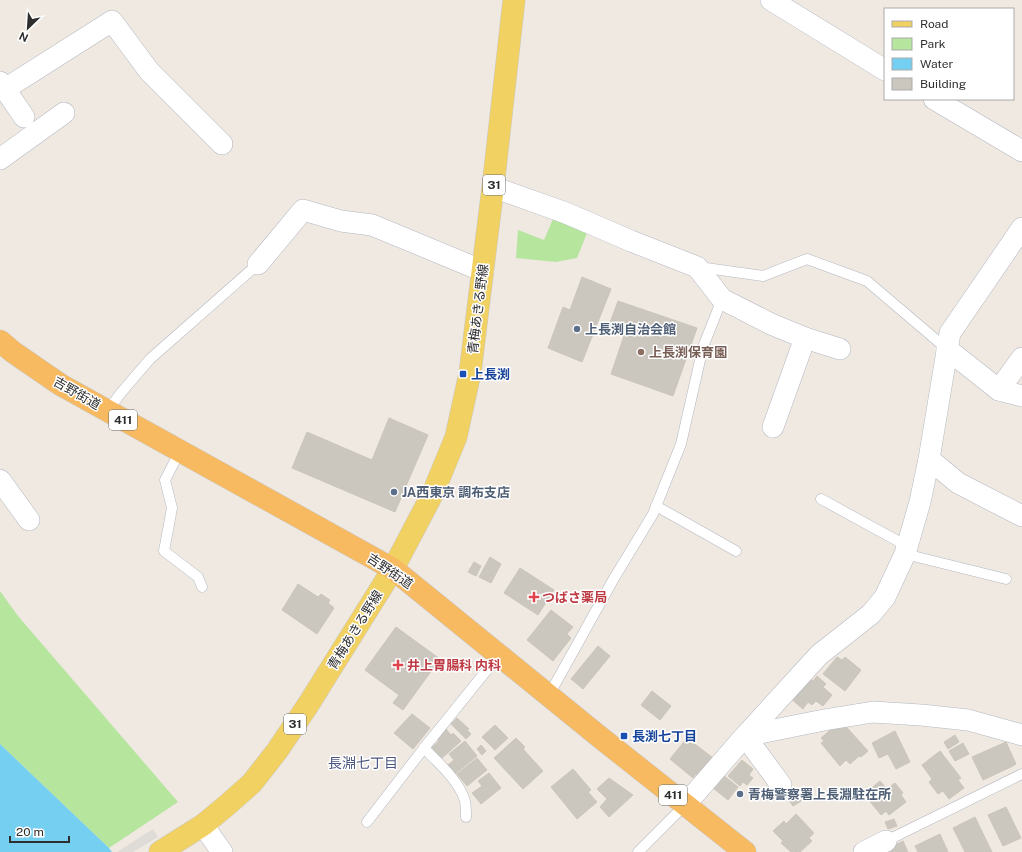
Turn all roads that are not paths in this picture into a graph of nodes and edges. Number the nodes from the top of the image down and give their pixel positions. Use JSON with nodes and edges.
{"nodes":[{"id":1,"x":514,"y":0,"type":"edge"},
{"id":2,"x":771,"y":0,"type":"edge"},
{"id":3,"x":884,"y":69,"type":"edge"},
{"id":4,"x":2,"y":85,"type":"edge"},
{"id":5,"x":936,"y":100,"type":"edge"},
{"id":6,"x":64,"y":113,"type":"dead end"},
{"id":7,"x":24,"y":117,"type":"dead end"},
{"id":8,"x":222,"y":144,"type":"dead end"},
{"id":9,"x":1022,"y":151,"type":"edge"},
{"id":10,"x":0,"y":159,"type":"edge"},
{"id":11,"x":493,"y":187,"type":"junction"},
{"id":12,"x":1022,"y":228,"type":"edge"},
{"id":13,"x":258,"y":264,"type":"joint"},
{"id":14,"x":697,"y":267,"type":"junction"},
{"id":15,"x":483,"y":271,"type":"junction"},
{"id":16,"x":722,"y":300,"type":"junction"},
{"id":17,"x":805,"y":338,"type":"junction"},
{"id":18,"x":0,"y":341,"type":"edge"},
{"id":19,"x":840,"y":349,"type":"dead end"},
{"id":20,"x":947,"y":349,"type":"junction"},
{"id":21,"x":1022,"y":358,"type":"edge"},
{"id":22,"x":999,"y":390,"type":"junction"},
{"id":23,"x":1022,"y":396,"type":"edge"},
{"id":24,"x":108,"y":411,"type":"junction"},
{"id":25,"x":772,"y":427,"type":"dead end"},
{"id":26,"x":180,"y":451,"type":"junction"},
{"id":27,"x":929,"y":459,"type":"junction"},
{"id":28,"x":0,"y":480,"type":"edge"},
{"id":29,"x":821,"y":499,"type":"dead end"},
{"id":30,"x":656,"y":506,"type":"junction"},
{"id":31,"x":1022,"y":516,"type":"edge"},
{"id":32,"x":29,"y":520,"type":"dead end"},
{"id":33,"x":906,"y":550,"type":"junction"},
{"id":34,"x":736,"y":552,"type":"dead end"},
{"id":35,"x":392,"y":569,"type":"junction"},
{"id":36,"x":1006,"y":579,"type":"dead end"},
{"id":37,"x":202,"y":587,"type":"dead end"},
{"id":38,"x":499,"y":655,"type":"junction"},
{"id":39,"x":549,"y":695,"type":"junction"},
{"id":40,"x":1022,"y":735,"type":"edge"},
{"id":41,"x":745,"y":736,"type":"junction"},
{"id":42,"x":424,"y":748,"type":"junction"},
{"id":43,"x":1022,"y":774,"type":"edge"},
{"id":44,"x":782,"y":785,"type":"dead end"},
{"id":45,"x":685,"y":804,"type":"junction"},
{"id":46,"x":466,"y":817,"type":"dead end"},
{"id":47,"x":367,"y":822,"type":"dead end"},
{"id":48,"x":202,"y":825,"type":"junction"},
{"id":49,"x":875,"y":848,"type":"edge"},
{"id":50,"x":163,"y":850,"type":"edge"},
{"id":51,"x":222,"y":852,"type":"edge"},
{"id":52,"x":638,"y":852,"type":"edge"},
{"id":53,"x":745,"y":852,"type":"edge"}],
"edges":[{"from":1,"to":11,"type":"main road","name":"青梅あきる野線","number":"31"},
{"from":2,"to":3,"type":"street"},
{"from":4,"to":7,"type":"street"},
{"from":4,"to":8,"type":"street"},
{"from":5,"to":9,"type":"street"},
{"from":6,"to":10,"type":"street"},
{"from":11,"to":14,"type":"street"},
{"from":11,"to":15,"type":"main road","name":"青梅あきる野線","number":"31"},
{"from":12,"to":20,"type":"street"},
{"from":13,"to":15,"type":"street"},
{"from":13,"to":24,"type":"lane"},
{"from":14,"to":16,"type":"street"},
{"from":14,"to":20,"type":"lane"},
{"from":15,"to":35,"type":"main road","name":"青梅あきる野線","number":"31"},
{"from":16,"to":17,"type":"street"},
{"from":16,"to":30,"type":"lane"},
{"from":17,"to":19,"type":"street"},
{"from":17,"to":25,"type":"street"},
{"from":18,"to":24,"type":"highway","name":"吉野街道","number":"411"},
{"from":20,"to":22,"type":"street"},
{"from":20,"to":27,"type":"street"},
{"from":21,"to":22,"type":"street"},
{"from":22,"to":23,"type":"street"},
{"from":24,"to":26,"type":"highway","name":"吉野街道","number":"411"},
{"from":26,"to":35,"type":"highway","name":"吉野街道","number":"411"},
{"from":26,"to":37,"type":"lane"},
{"from":27,"to":31,"type":"street"},
{"from":27,"to":33,"type":"street"},
{"from":28,"to":32,"type":"street"},
{"from":29,"to":33,"type":"lane"},
{"from":30,"to":34,"type":"lane"},
{"from":30,"to":39,"type":"lane"},
{"from":33,"to":36,"type":"lane"},
{"from":33,"to":41,"type":"street"},
{"from":35,"to":38,"type":"highway","name":"吉野街道","number":"411"},
{"from":35,"to":48,"type":"main road","name":"青梅あきる野線","number":"31"},
{"from":38,"to":39,"type":"highway","name":"吉野街道","number":"411"},
{"from":38,"to":42,"type":"lane"},
{"from":39,"to":45,"type":"highway","name":"吉野街道","number":"411"},
{"from":40,"to":41,"type":"street"},
{"from":41,"to":44,"type":"street"},
{"from":41,"to":45,"type":"street"},
{"from":42,"to":46,"type":"lane"},
{"from":42,"to":47,"type":"lane"},
{"from":43,"to":49,"type":"lane"},
{"from":45,"to":52,"type":"lane"},
{"from":45,"to":53,"type":"highway","name":"吉野街道","number":"411"},
{"from":48,"to":50,"type":"main road","name":"青梅あきる野線","number":"31"},
{"from":48,"to":51,"type":"street"}]}
